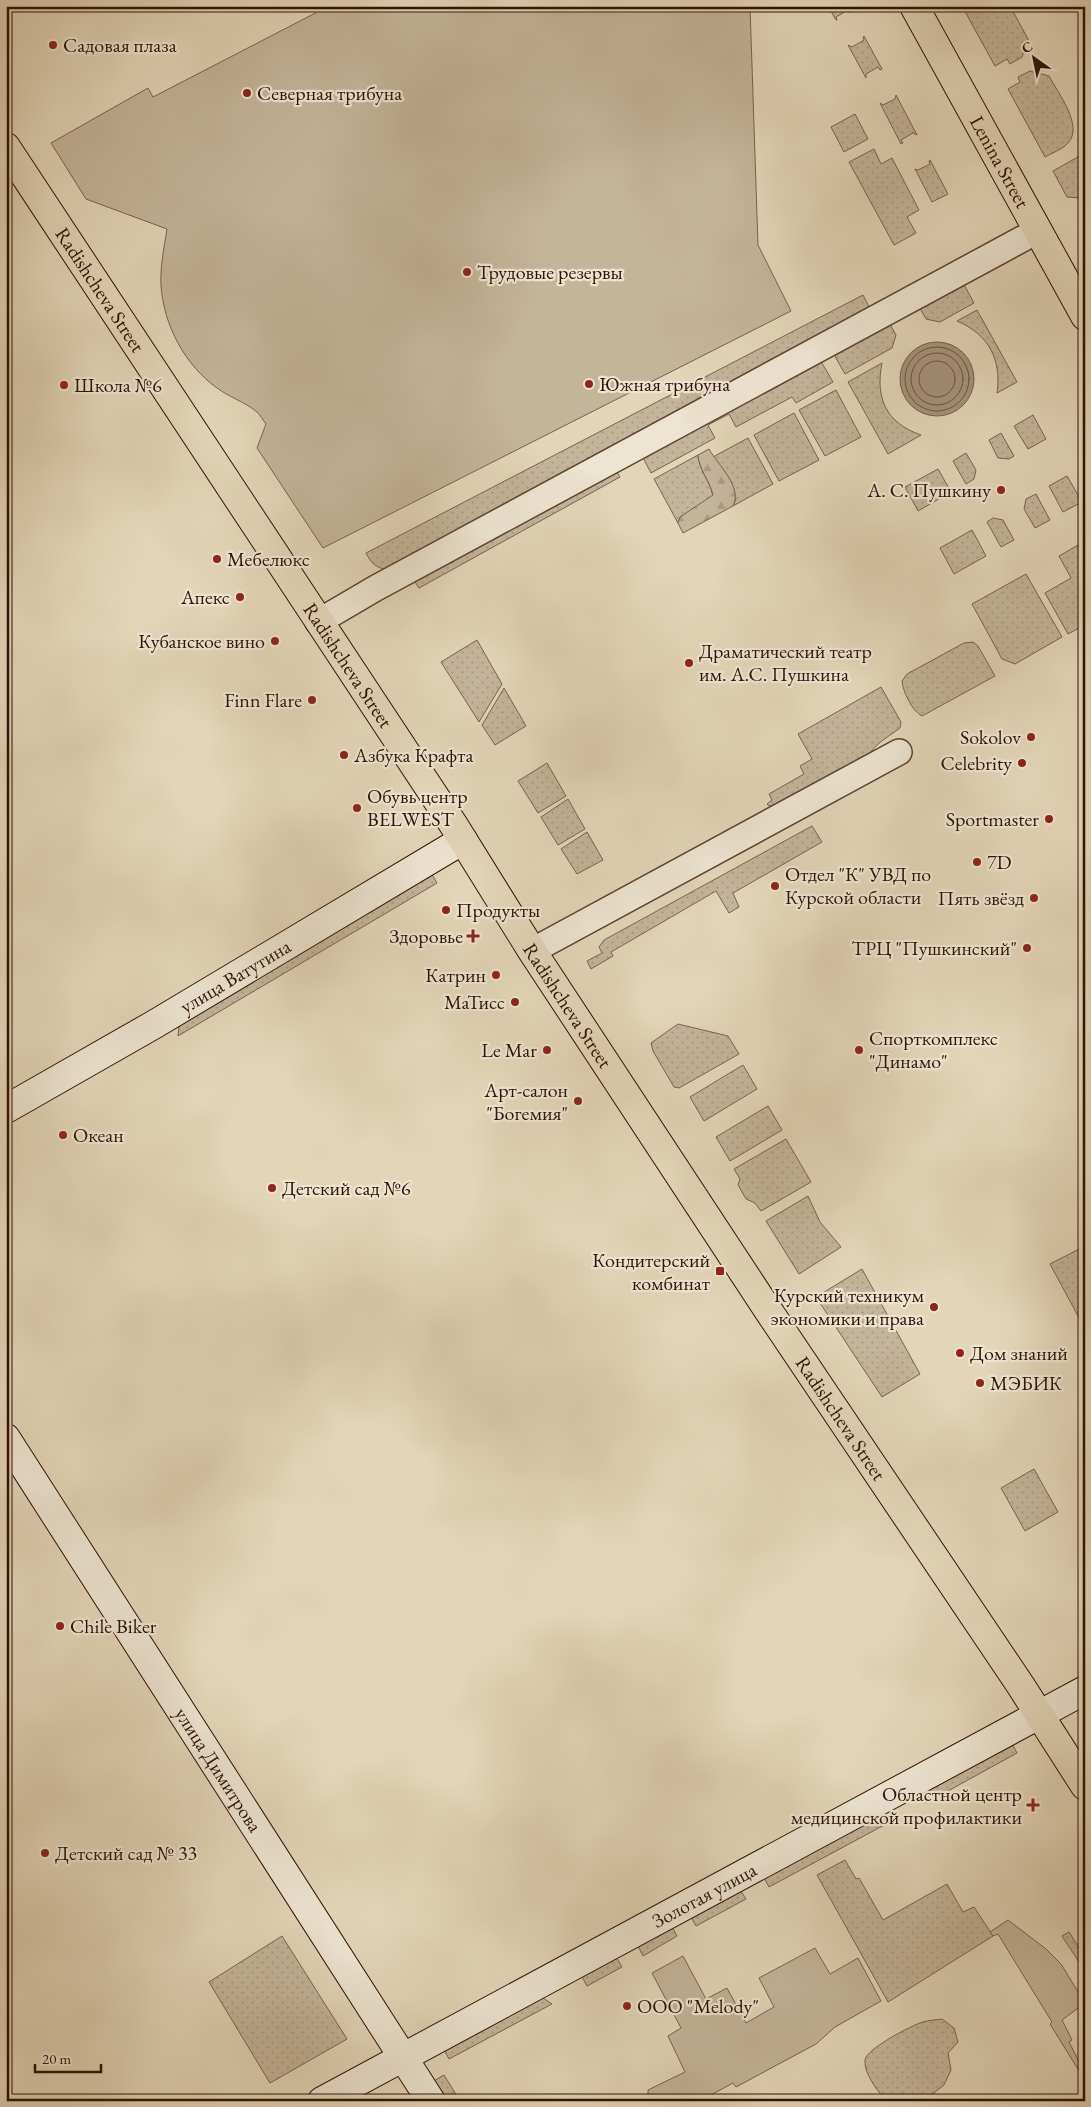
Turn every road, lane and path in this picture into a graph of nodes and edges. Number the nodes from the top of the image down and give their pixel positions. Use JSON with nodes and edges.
{"nodes":[{"id":1,"x":914,"y":6,"type":"edge"},
{"id":2,"x":6,"y":147,"type":"edge"},
{"id":3,"x":1037,"y":230,"type":"junction"},
{"id":4,"x":1085,"y":316,"type":"edge"},
{"id":5,"x":318,"y":622,"type":"junction"},
{"id":6,"x":899,"y":752,"type":"dead end"},
{"id":7,"x":463,"y":840,"type":"junction"},
{"id":8,"x":532,"y":951,"type":"junction"},
{"id":9,"x":6,"y":1109,"type":"edge"},
{"id":10,"x":6,"y":1438,"type":"edge"},
{"id":11,"x":1085,"y":1690,"type":"edge"},
{"id":12,"x":1039,"y":1714,"type":"junction"},
{"id":13,"x":1085,"y":1786,"type":"edge"},
{"id":14,"x":403,"y":2058,"type":"junction"},
{"id":15,"x":322,"y":2101,"type":"edge"},
{"id":16,"x":431,"y":2101,"type":"edge"}],
"edges":[{"from":1,"to":3,"type":"main road","name":"Lenina Street"},
{"from":2,"to":5,"type":"main road","name":"Radishcheva Street"},
{"from":3,"to":4,"type":"main road","name":"Lenina Street"},
{"from":3,"to":5,"type":"street"},
{"from":5,"to":7,"type":"main road","name":"Radishcheva Street"},
{"from":6,"to":8,"type":"street"},
{"from":7,"to":8,"type":"main road","name":"Radishcheva Street"},
{"from":7,"to":9,"type":"street","name":"улица Ватутина"},
{"from":8,"to":12,"type":"main road","name":"Radishcheva Street"},
{"from":10,"to":14,"type":"street","name":"улица Димитрова"},
{"from":11,"to":12,"type":"street","name":"Золотая улица"},
{"from":12,"to":13,"type":"main road","name":"Radishcheva Street"},
{"from":12,"to":14,"type":"street","name":"Золотая улица"},
{"from":14,"to":15,"type":"street","name":"Золотая улица"},
{"from":14,"to":16,"type":"street","name":"улица Димитрова"}]}
